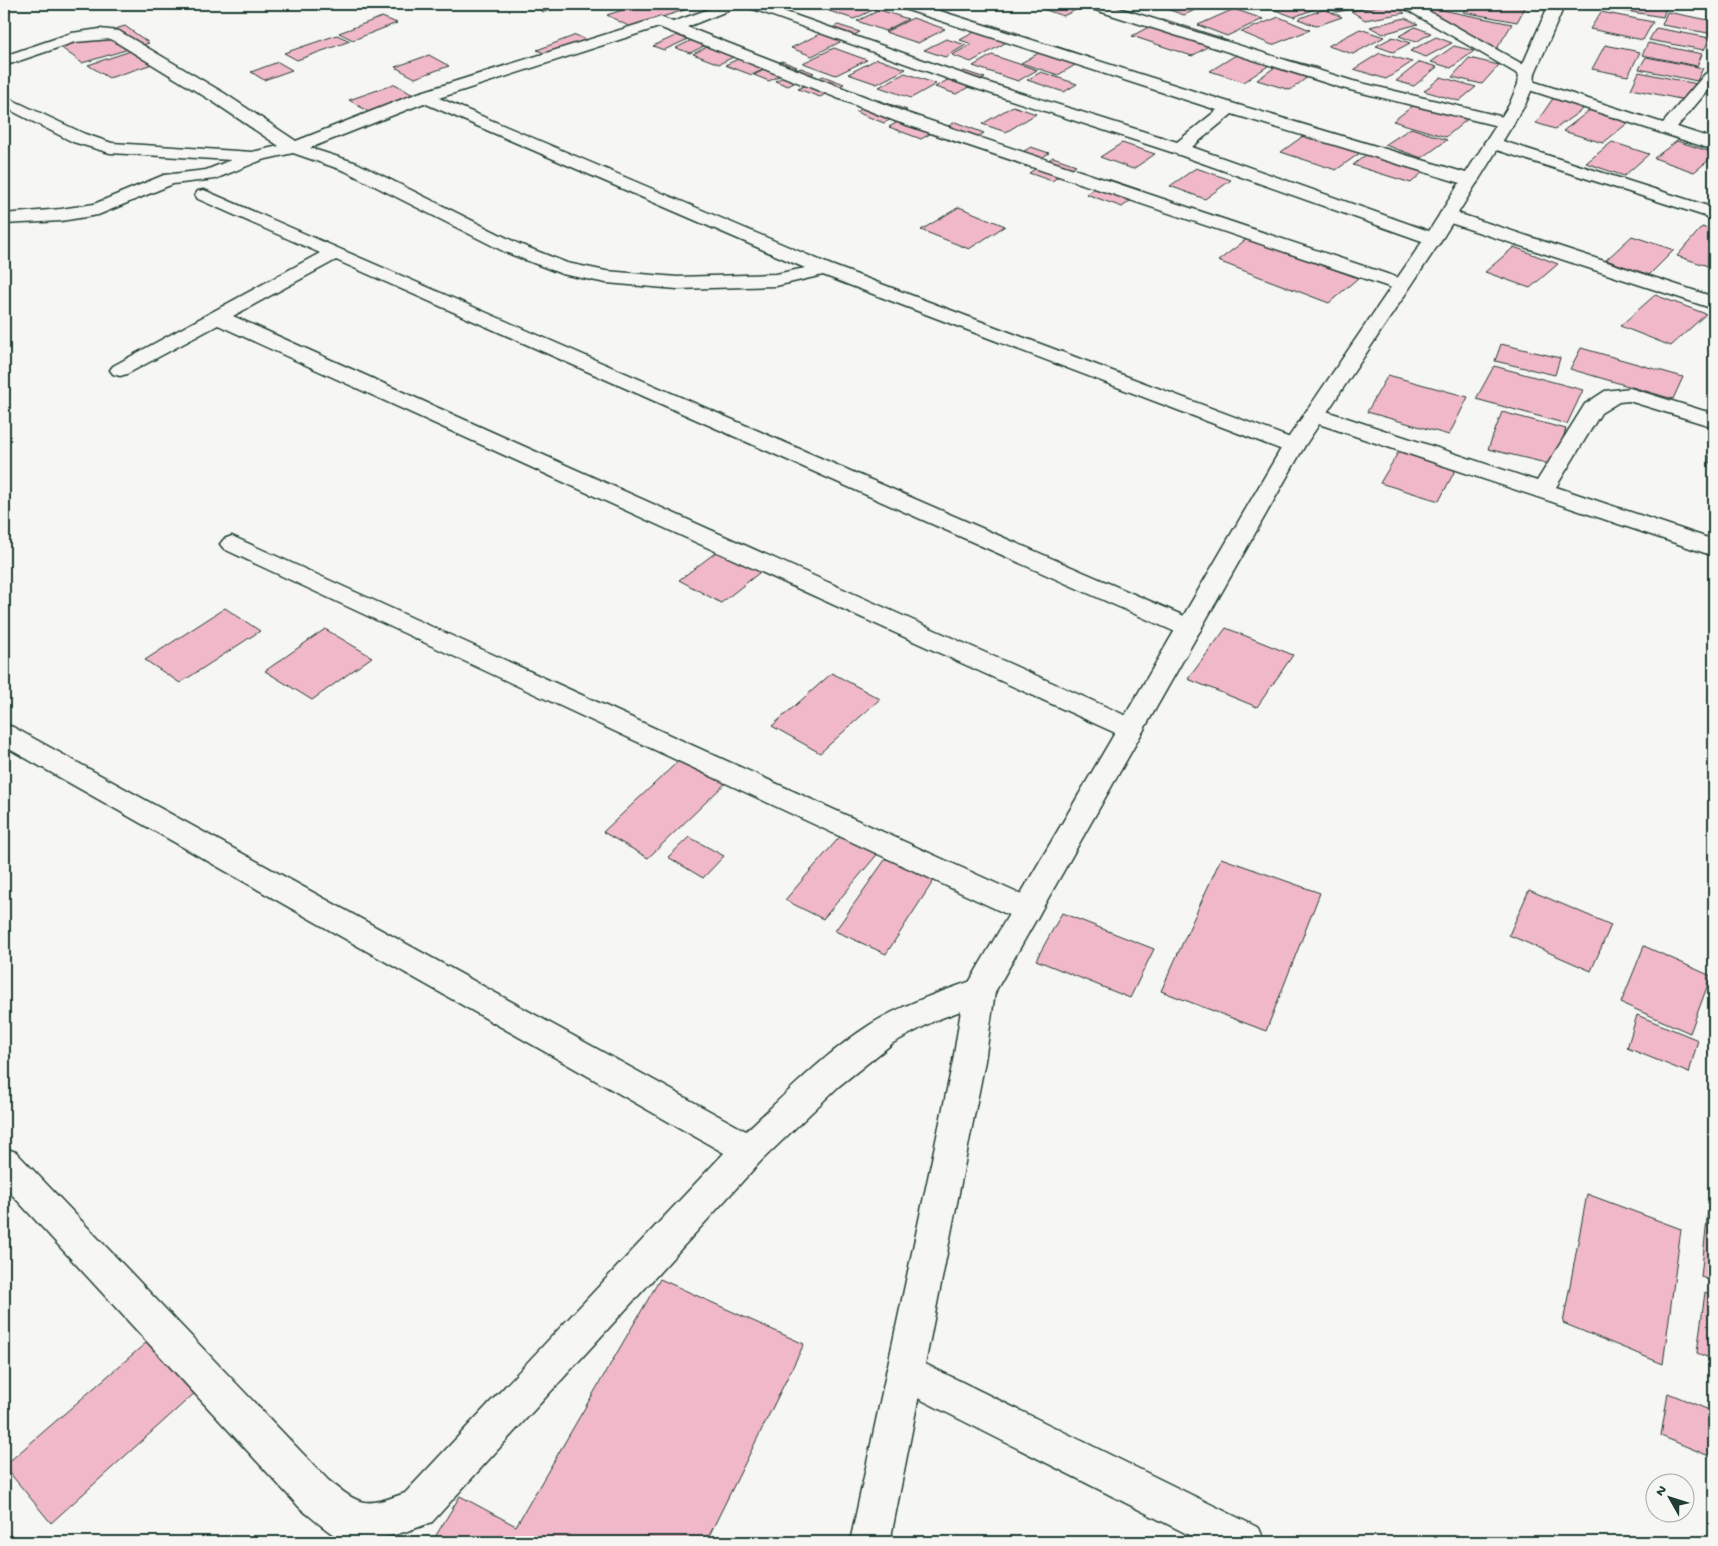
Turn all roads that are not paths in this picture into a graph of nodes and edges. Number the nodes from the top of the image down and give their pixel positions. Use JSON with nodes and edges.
{"nodes":[{"id":1,"x":736,"y":4,"type":"edge"},
{"id":2,"x":749,"y":4,"type":"edge"},
{"id":3,"x":903,"y":4,"type":"edge"},
{"id":4,"x":1091,"y":4,"type":"edge"},
{"id":5,"x":1405,"y":4,"type":"edge"},
{"id":6,"x":1557,"y":4,"type":"edge"},
{"id":7,"x":674,"y":27,"type":"junction"},
{"id":8,"x":1714,"y":60,"type":"edge"},
{"id":9,"x":4,"y":61,"type":"edge"},
{"id":10,"x":1526,"y":78,"type":"junction"},
{"id":11,"x":1712,"y":78,"type":"edge"},
{"id":12,"x":424,"y":97,"type":"junction"},
{"id":13,"x":4,"y":101,"type":"edge"},
{"id":14,"x":1229,"y":108,"type":"junction"},
{"id":15,"x":1666,"y":130,"type":"junction"},
{"id":16,"x":1499,"y":133,"type":"junction"},
{"id":17,"x":1714,"y":145,"type":"edge"},
{"id":18,"x":294,"y":148,"type":"junction"},
{"id":19,"x":1180,"y":149,"type":"junction"},
{"id":20,"x":257,"y":156,"type":"junction"},
{"id":21,"x":1470,"y":180,"type":"junction"},
{"id":22,"x":204,"y":195,"type":"dead end"},
{"id":23,"x":1714,"y":214,"type":"edge"},
{"id":24,"x":1448,"y":216,"type":"junction"},
{"id":25,"x":4,"y":219,"type":"edge"},
{"id":26,"x":1433,"y":239,"type":"junction"},
{"id":27,"x":333,"y":254,"type":"junction"},
{"id":28,"x":824,"y":269,"type":"junction"},
{"id":29,"x":1402,"y":285,"type":"junction"},
{"id":30,"x":1714,"y":303,"type":"edge"},
{"id":31,"x":218,"y":317,"type":"junction"},
{"id":32,"x":120,"y":370,"type":"dead end"},
{"id":33,"x":1315,"y":415,"type":"junction"},
{"id":34,"x":1714,"y":421,"type":"edge"},
{"id":35,"x":1293,"y":447,"type":"junction"},
{"id":36,"x":1542,"y":491,"type":"junction"},
{"id":37,"x":232,"y":544,"type":"dead end"},
{"id":38,"x":1714,"y":548,"type":"edge"},
{"id":39,"x":1189,"y":628,"type":"junction"},
{"id":40,"x":1131,"y":729,"type":"junction"},
{"id":41,"x":4,"y":734,"type":"edge"},
{"id":42,"x":1026,"y":910,"type":"junction"},
{"id":43,"x":980,"y":991,"type":"junction"},
{"id":44,"x":749,"y":1150,"type":"junction"},
{"id":45,"x":4,"y":1163,"type":"edge"},
{"id":46,"x":905,"y":1372,"type":"junction"},
{"id":47,"x":870,"y":1542,"type":"edge"},
{"id":48,"x":1245,"y":1542,"type":"edge"}],
"edges":[{"from":1,"to":7,"type":"street"},
{"from":2,"to":19,"type":"street"},
{"from":3,"to":14,"type":"street"},
{"from":4,"to":16,"type":"street"},
{"from":5,"to":10,"type":"street"},
{"from":6,"to":10,"type":"street"},
{"from":7,"to":12,"type":"street"},
{"from":7,"to":29,"type":"street"},
{"from":8,"to":11,"type":"street"},
{"from":9,"to":18,"type":"street"},
{"from":10,"to":15,"type":"street"},
{"from":10,"to":16,"type":"street"},
{"from":11,"to":15,"type":"street"},
{"from":12,"to":18,"type":"street"},
{"from":12,"to":28,"type":"street"},
{"from":13,"to":20,"type":"street"},
{"from":14,"to":19,"type":"street"},
{"from":14,"to":21,"type":"street"},
{"from":15,"to":17,"type":"street"},
{"from":16,"to":21,"type":"street"},
{"from":16,"to":23,"type":"street"},
{"from":18,"to":20,"type":"street"},
{"from":18,"to":28,"type":"street"},
{"from":19,"to":26,"type":"street"},
{"from":20,"to":25,"type":"street"},
{"from":21,"to":24,"type":"street"},
{"from":22,"to":27,"type":"street"},
{"from":24,"to":26,"type":"street"},
{"from":24,"to":30,"type":"street"},
{"from":26,"to":29,"type":"street"},
{"from":27,"to":31,"type":"street"},
{"from":27,"to":39,"type":"street"},
{"from":28,"to":35,"type":"street"},
{"from":29,"to":33,"type":"street"},
{"from":31,"to":32,"type":"street"},
{"from":31,"to":40,"type":"street"},
{"from":33,"to":35,"type":"street"},
{"from":33,"to":36,"type":"street"},
{"from":34,"to":36,"type":"street"},
{"from":35,"to":39,"type":"street"},
{"from":36,"to":38,"type":"street"},
{"from":37,"to":42,"type":"street"},
{"from":39,"to":40,"type":"street"},
{"from":40,"to":42,"type":"street"},
{"from":41,"to":44,"type":"street"},
{"from":42,"to":43,"type":"street"},
{"from":43,"to":44,"type":"street"},
{"from":43,"to":46,"type":"street"},
{"from":44,"to":45,"type":"street"},
{"from":46,"to":47,"type":"street"},
{"from":46,"to":48,"type":"street"}]}
